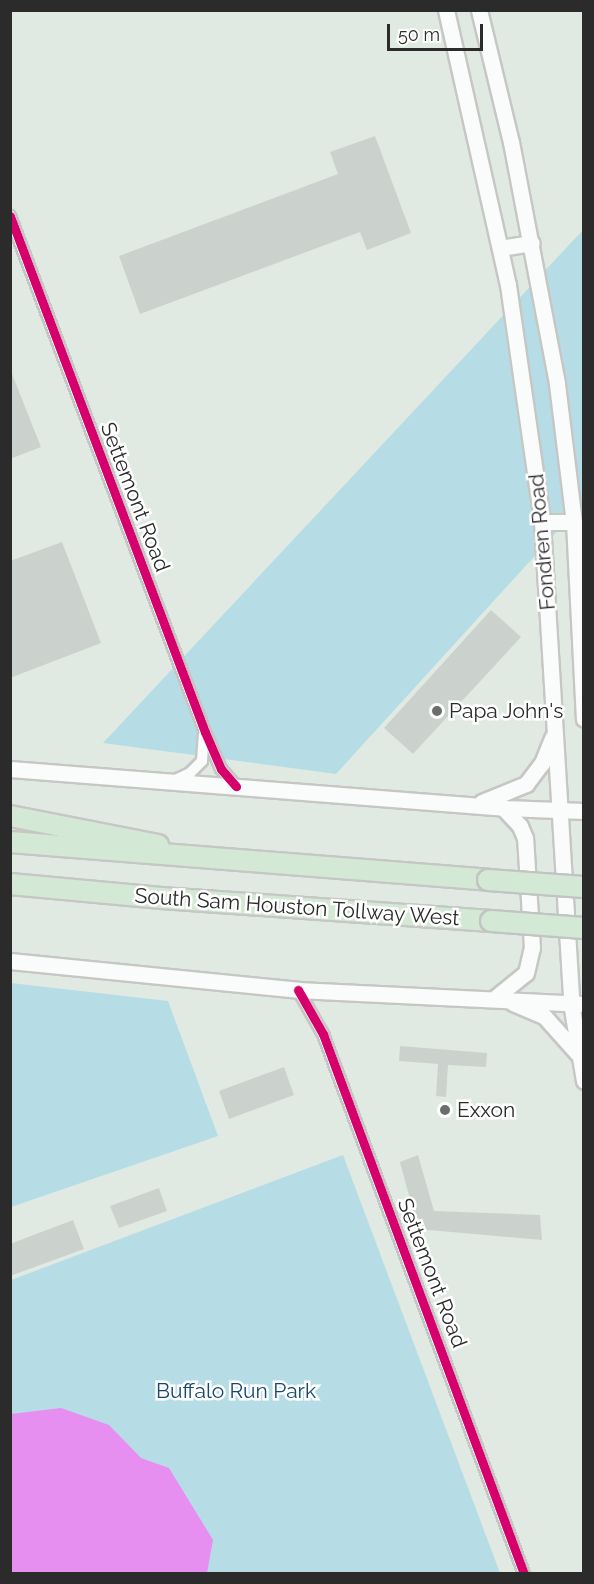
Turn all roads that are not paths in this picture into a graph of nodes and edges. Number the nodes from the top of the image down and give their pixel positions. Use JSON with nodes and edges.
{"nodes":[{"id":1,"x":446,"y":10,"type":"edge"},
{"id":2,"x":479,"y":10,"type":"edge"},
{"id":3,"x":10,"y":216,"type":"edge"},
{"id":4,"x":532,"y":243,"type":"junction"},
{"id":5,"x":500,"y":248,"type":"junction"},
{"id":6,"x":542,"y":522,"type":"junction"},
{"id":7,"x":574,"y":522,"type":"junction"},
{"id":8,"x":584,"y":719,"type":"edge"},
{"id":9,"x":205,"y":732,"type":"junction"},
{"id":10,"x":554,"y":732,"type":"junction"},
{"id":11,"x":10,"y":769,"type":"edge"},
{"id":12,"x":172,"y":782,"type":"junction"},
{"id":13,"x":236,"y":786,"type":"junction"},
{"id":14,"x":469,"y":806,"type":"junction"},
{"id":15,"x":503,"y":808,"type":"junction"},
{"id":16,"x":557,"y":810,"type":"junction"},
{"id":17,"x":584,"y":811,"type":"edge"},
{"id":18,"x":10,"y":816,"type":"edge"},
{"id":19,"x":10,"y":842,"type":"edge"},
{"id":20,"x":261,"y":865,"type":"junction"},
{"id":21,"x":10,"y":884,"type":"edge"},
{"id":22,"x":584,"y":886,"type":"edge"},
{"id":23,"x":584,"y":928,"type":"edge"},
{"id":24,"x":10,"y":961,"type":"edge"},
{"id":25,"x":298,"y":990,"type":"junction"},
{"id":26,"x":496,"y":997,"type":"junction"},
{"id":27,"x":577,"y":1004,"type":"edge"},
{"id":28,"x":580,"y":1057,"type":"junction"},
{"id":29,"x":584,"y":1082,"type":"edge"},
{"id":30,"x":524,"y":1574,"type":"edge"}],
"edges":[{"from":1,"to":5,"type":"main road","name":"Fondren Road"},
{"from":2,"to":4,"type":"main road","name":"Fondren Road"},
{"from":3,"to":9,"type":"street","name":"Settemont Road"},
{"from":4,"to":5,"type":"main road"},
{"from":4,"to":7,"type":"main road","name":"Fondren Road"},
{"from":5,"to":6,"type":"main road","name":"Fondren Road"},
{"from":6,"to":7,"type":"main road"},
{"from":6,"to":10,"type":"main road","name":"Fondren Road"},
{"from":7,"to":8,"type":"main road","name":"Fondren Road"},
{"from":9,"to":12,"type":"street","name":"Settemont Road"},
{"from":9,"to":13,"type":"street","name":"Settemont Road"},
{"from":10,"to":14,"type":"main road"},
{"from":10,"to":16,"type":"main road","name":"Fondren Road"},
{"from":11,"to":12,"type":"main road"},
{"from":12,"to":13,"type":"main road"},
{"from":13,"to":14,"type":"main road"},
{"from":14,"to":15,"type":"main road"},
{"from":15,"to":16,"type":"main road"},
{"from":15,"to":26,"type":"main road"},
{"from":16,"to":17,"type":"main road"},
{"from":16,"to":27,"type":"main road","name":"Fondren Road"},
{"from":18,"to":20,"type":"highway"},
{"from":19,"to":20,"type":"highway","name":"South Sam Houston Tollway West"},
{"from":20,"to":22,"type":"highway","name":"South Sam Houston Tollway West","bridge":true},
{"from":21,"to":23,"type":"highway","name":"South Sam Houston Tollway West","bridge":true},
{"from":24,"to":25,"type":"main road"},
{"from":25,"to":26,"type":"main road"},
{"from":25,"to":30,"type":"street","name":"Settemont Road"},
{"from":26,"to":27,"type":"main road"},
{"from":26,"to":28,"type":"main road"},
{"from":27,"to":28,"type":"main road","name":"Fondren Road"},
{"from":28,"to":29,"type":"main road","name":"Fondren Road"}]}
